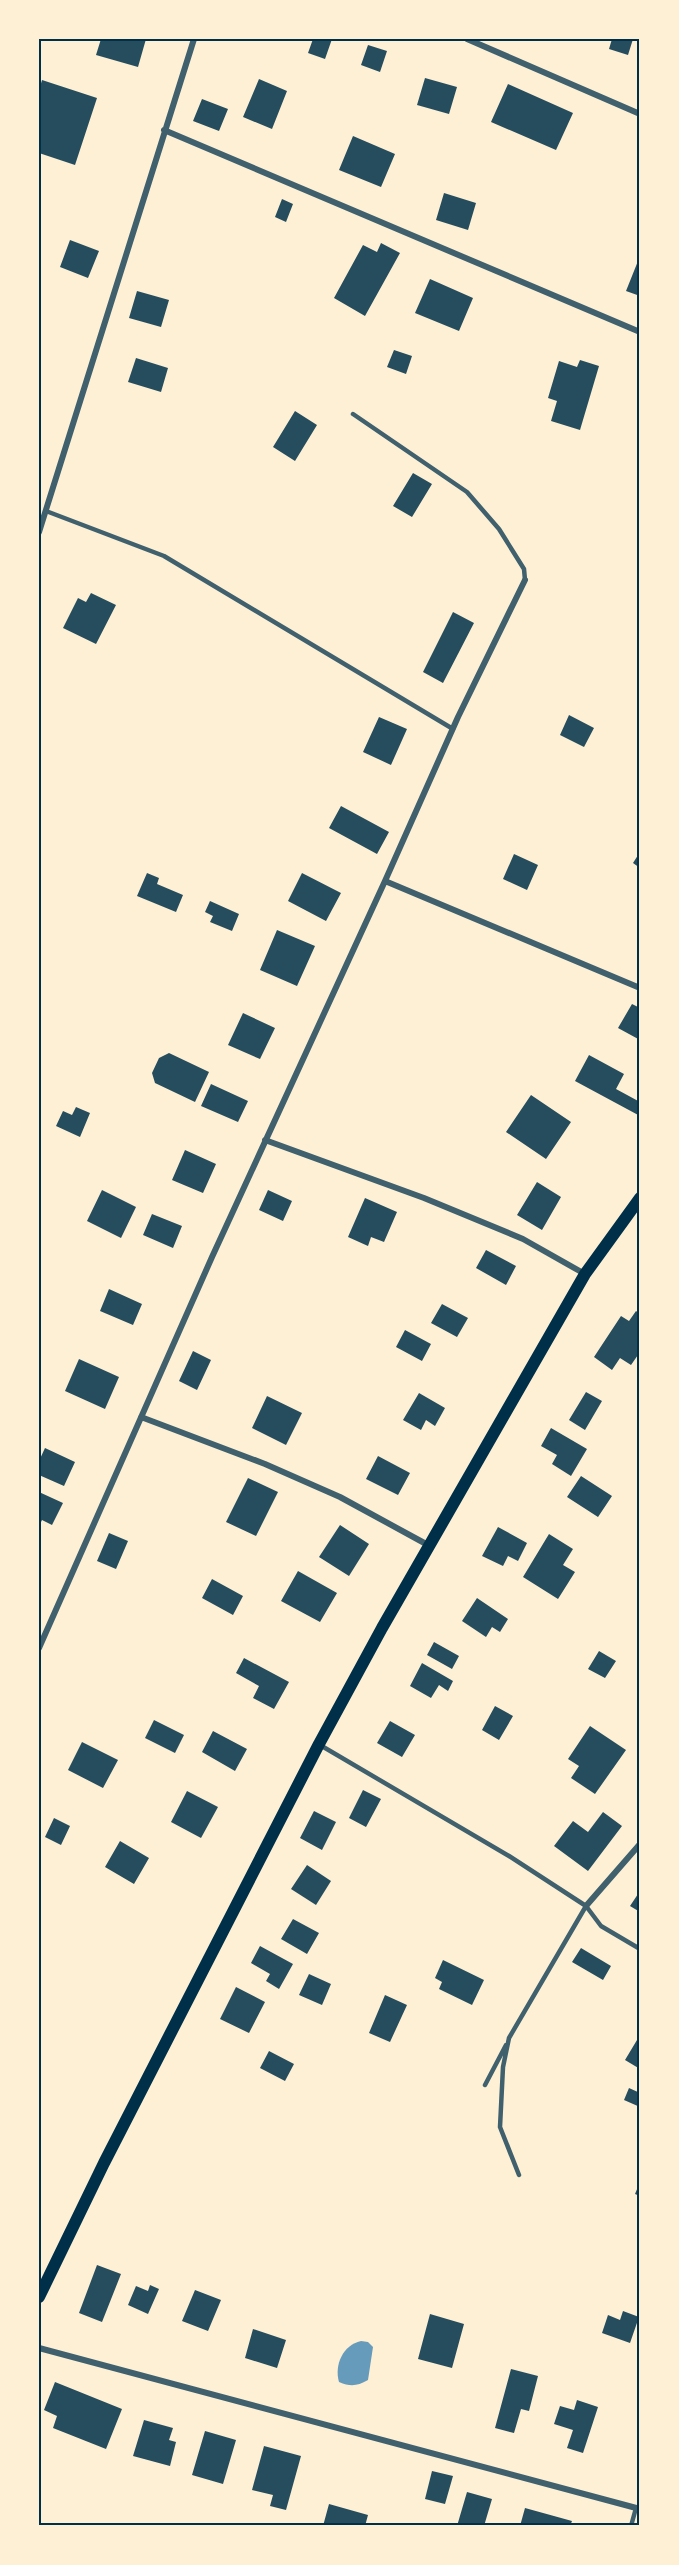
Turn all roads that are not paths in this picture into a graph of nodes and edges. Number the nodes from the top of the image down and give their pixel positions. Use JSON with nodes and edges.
{"nodes":[{"id":1,"x":194,"y":39,"type":"edge"},
{"id":2,"x":467,"y":39,"type":"edge"},
{"id":3,"x":640,"y":114,"type":"edge"},
{"id":4,"x":164,"y":130,"type":"junction"},
{"id":5,"x":640,"y":332,"type":"edge"},
{"id":6,"x":353,"y":414,"type":"dead end"},
{"id":7,"x":46,"y":512,"type":"junction"},
{"id":8,"x":39,"y":532,"type":"edge"},
{"id":9,"x":525,"y":580,"type":"joint"},
{"id":10,"x":453,"y":729,"type":"junction"},
{"id":11,"x":386,"y":881,"type":"junction"},
{"id":12,"x":640,"y":988,"type":"edge"},
{"id":13,"x":266,"y":1140,"type":"junction"},
{"id":14,"x":640,"y":1198,"type":"edge"},
{"id":15,"x":585,"y":1274,"type":"junction"},
{"id":16,"x":141,"y":1417,"type":"junction"},
{"id":17,"x":428,"y":1545,"type":"junction"},
{"id":18,"x":39,"y":1648,"type":"edge"},
{"id":19,"x":319,"y":1744,"type":"junction"},
{"id":20,"x":640,"y":1844,"type":"edge"},
{"id":21,"x":586,"y":1906,"type":"junction"},
{"id":22,"x":640,"y":1949,"type":"edge"},
{"id":23,"x":509,"y":2038,"type":"junction"},
{"id":24,"x":485,"y":2085,"type":"dead end"},
{"id":25,"x":519,"y":2175,"type":"dead end"},
{"id":26,"x":39,"y":2297,"type":"edge"},
{"id":27,"x":39,"y":2348,"type":"edge"},
{"id":28,"x":638,"y":2508,"type":"edge"},
{"id":29,"x":631,"y":2526,"type":"edge"}],
"edges":[{"from":1,"to":4,"type":"street"},
{"from":2,"to":3,"type":"street"},
{"from":4,"to":5,"type":"street"},
{"from":4,"to":7,"type":"street"},
{"from":6,"to":9,"type":"lane"},
{"from":7,"to":8,"type":"street"},
{"from":7,"to":10,"type":"lane"},
{"from":9,"to":10,"type":"street"},
{"from":10,"to":11,"type":"street"},
{"from":11,"to":12,"type":"street"},
{"from":11,"to":13,"type":"street"},
{"from":13,"to":15,"type":"street"},
{"from":13,"to":16,"type":"street"},
{"from":14,"to":15,"type":"main road"},
{"from":15,"to":17,"type":"main road"},
{"from":16,"to":17,"type":"street"},
{"from":16,"to":18,"type":"street"},
{"from":17,"to":19,"type":"main road"},
{"from":19,"to":21,"type":"lane"},
{"from":19,"to":26,"type":"main road"},
{"from":20,"to":21,"type":"street"},
{"from":21,"to":22,"type":"lane"},
{"from":21,"to":23,"type":"lane"},
{"from":23,"to":24,"type":"lane"},
{"from":23,"to":25,"type":"lane"},
{"from":27,"to":28,"type":"street"},
{"from":28,"to":29,"type":"lane"}]}
